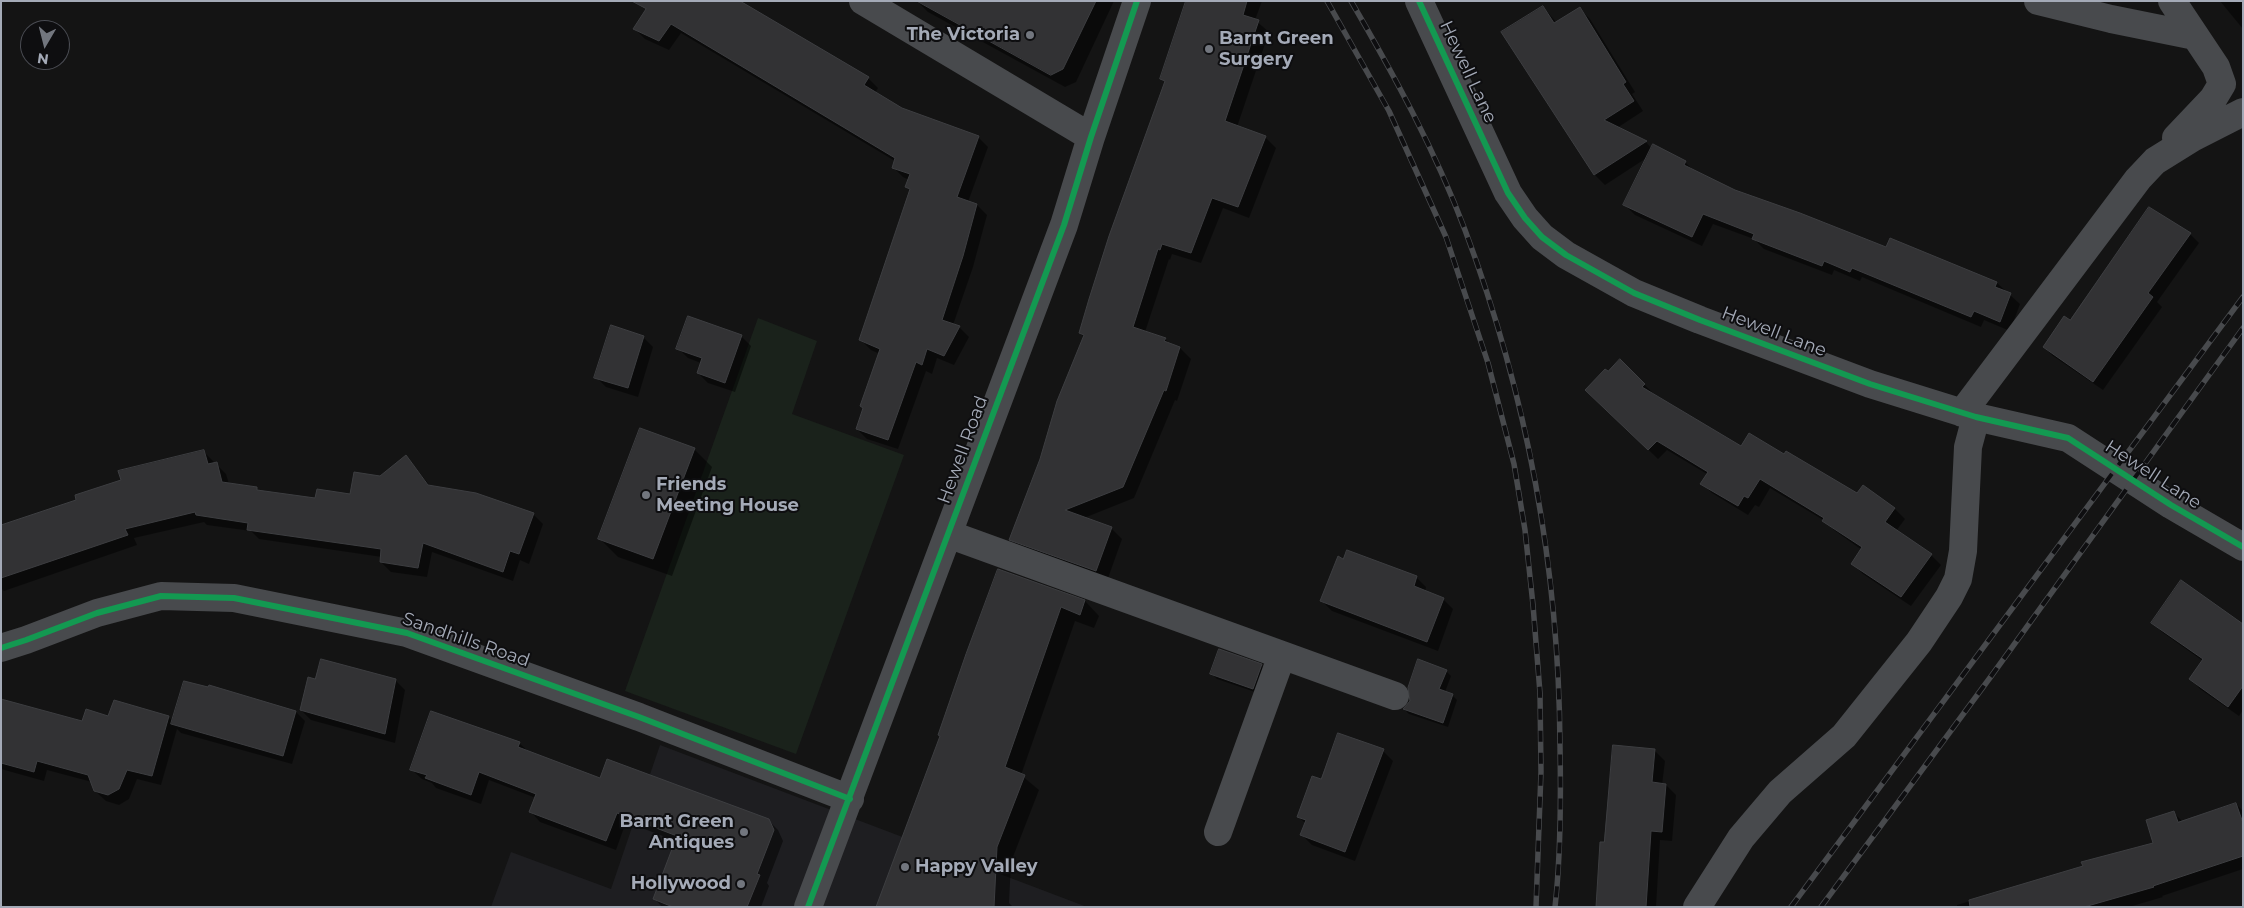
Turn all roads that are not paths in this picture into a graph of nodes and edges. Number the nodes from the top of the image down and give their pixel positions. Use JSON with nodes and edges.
{"nodes":[{"id":1,"x":863,"y":1,"type":"edge"},
{"id":2,"x":1137,"y":1,"type":"edge"},
{"id":3,"x":1419,"y":1,"type":"edge"},
{"id":4,"x":2038,"y":1,"type":"edge"},
{"id":5,"x":2172,"y":1,"type":"edge"},
{"id":6,"x":2195,"y":36,"type":"junction"},
{"id":7,"x":2243,"y":112,"type":"edge"},
{"id":8,"x":1090,"y":137,"type":"junction"},
{"id":9,"x":2155,"y":161,"type":"junction"},
{"id":10,"x":1969,"y":415,"type":"junction"},
{"id":11,"x":948,"y":534,"type":"junction"},
{"id":12,"x":2243,"y":548,"type":"edge"},
{"id":13,"x":1,"y":648,"type":"edge"},
{"id":14,"x":1282,"y":655,"type":"junction"},
{"id":15,"x":1395,"y":696,"type":"dead end"},
{"id":16,"x":850,"y":799,"type":"junction"},
{"id":17,"x":1218,"y":832,"type":"dead end"},
{"id":18,"x":808,"y":907,"type":"edge"},
{"id":19,"x":1697,"y":907,"type":"edge"}],
"edges":[{"from":1,"to":8,"type":"street"},
{"from":2,"to":8,"type":"street","name":"Hewell Road"},
{"from":3,"to":10,"type":"street","name":"Hewell Lane"},
{"from":4,"to":6,"type":"street"},
{"from":5,"to":6,"type":"street"},
{"from":6,"to":9,"type":"street"},
{"from":7,"to":9,"type":"street"},
{"from":8,"to":11,"type":"street","name":"Hewell Road"},
{"from":9,"to":10,"type":"street"},
{"from":10,"to":12,"type":"street","name":"Hewell Lane"},
{"from":10,"to":19,"type":"street"},
{"from":11,"to":14,"type":"street"},
{"from":11,"to":16,"type":"street","name":"Hewell Road"},
{"from":13,"to":16,"type":"street","name":"Sandhills Road"},
{"from":14,"to":15,"type":"street"},
{"from":14,"to":17,"type":"street"},
{"from":16,"to":18,"type":"street","name":"Hewell Road"}]}
